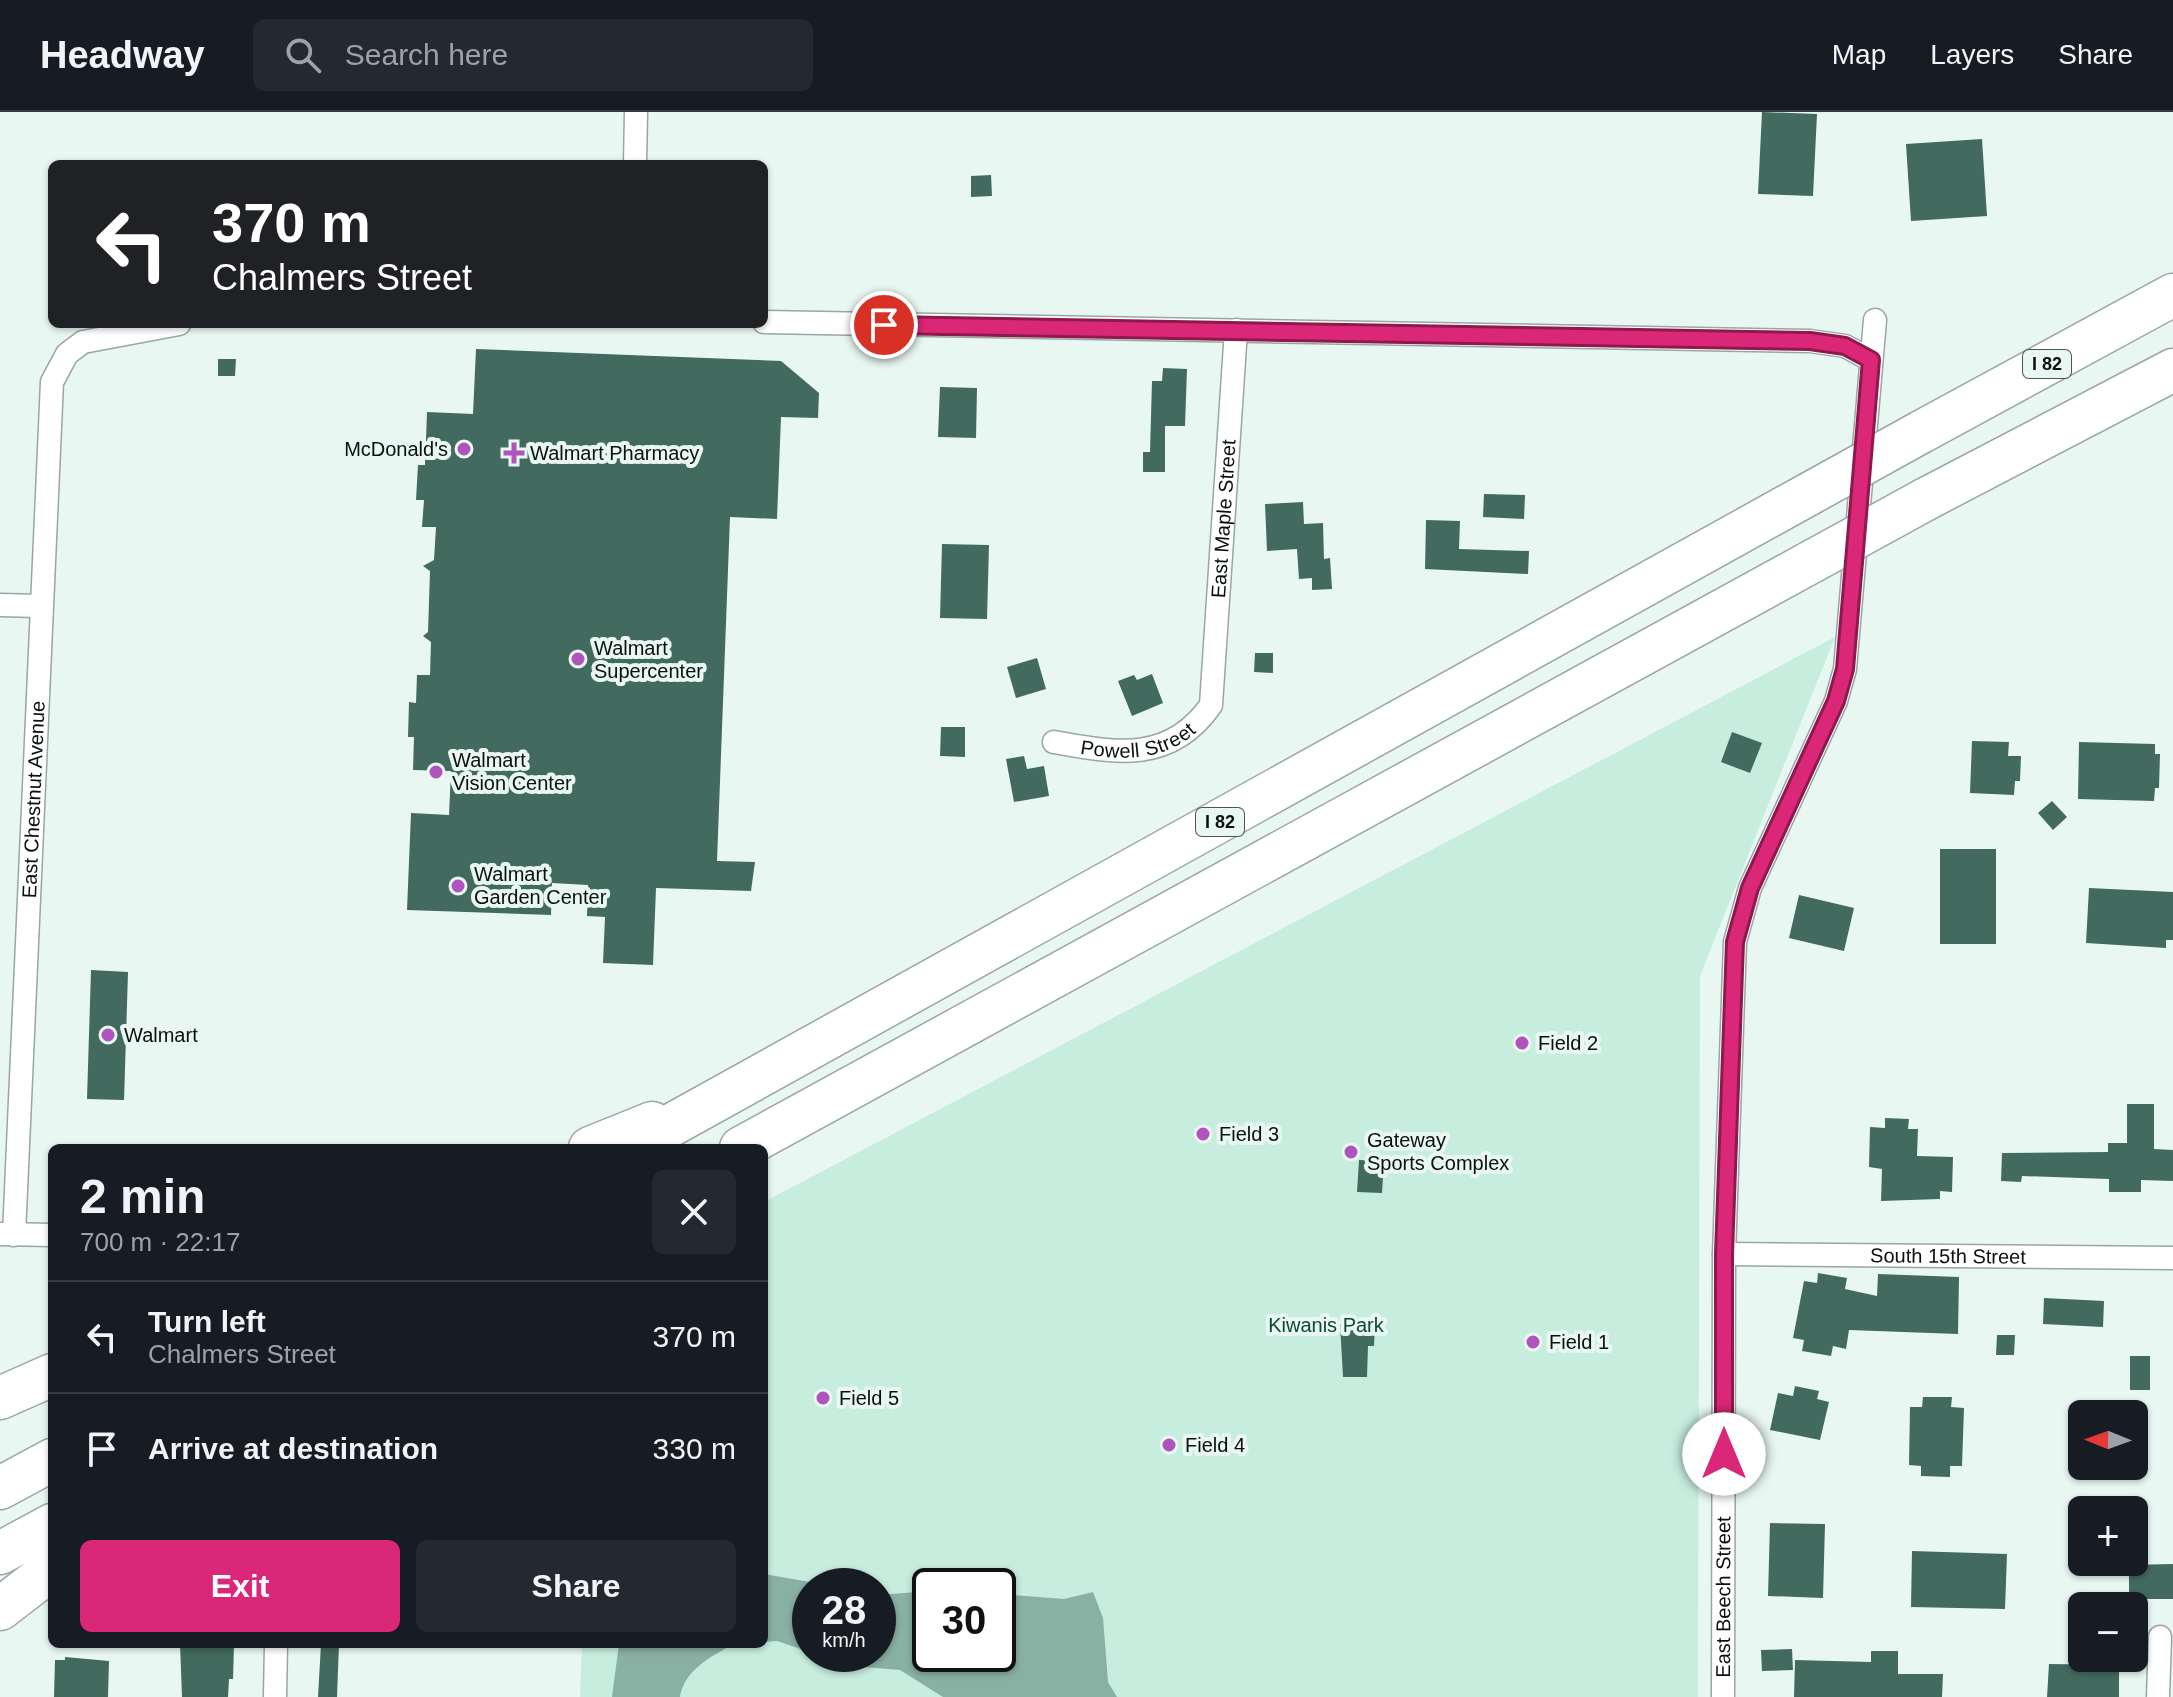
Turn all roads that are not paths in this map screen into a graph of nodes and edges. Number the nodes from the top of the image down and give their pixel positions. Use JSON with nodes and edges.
{"nodes":[{"id":1,"x":636,"y":112,"type":"edge"},
{"id":2,"x":635,"y":160,"type":"edge"},
{"id":3,"x":2173,"y":295,"type":"edge"},
{"id":4,"x":1875,"y":320,"type":"dead end"},
{"id":5,"x":768,"y":322,"type":"edge"},
{"id":6,"x":158,"y":328,"type":"edge"},
{"id":7,"x":1236,"y":330,"type":"junction"},
{"id":8,"x":1871,"y":360,"type":"junction"},
{"id":9,"x":2173,"y":370,"type":"edge"},
{"id":10,"x":0,"y":605,"type":"edge"},
{"id":11,"x":39,"y":606,"type":"junction"},
{"id":12,"x":1211,"y":705,"type":"joint"},
{"id":13,"x":1054,"y":742,"type":"dead end"},
{"id":14,"x":1109,"y":947,"type":"junction"},
{"id":15,"x":749,"y":1084,"type":"junction"},
{"id":16,"x":600,"y":1144,"type":"edge"},
{"id":17,"x":637,"y":1144,"type":"edge"},
{"id":18,"x":748,"y":1144,"type":"edge"},
{"id":19,"x":768,"y":1155,"type":"edge"},
{"id":20,"x":7,"y":1234,"type":"edge"},
{"id":21,"x":48,"y":1235,"type":"edge"},
{"id":22,"x":1724,"y":1254,"type":"junction"},
{"id":23,"x":2173,"y":1258,"type":"edge"},
{"id":24,"x":48,"y":1350,"type":"edge"},
{"id":25,"x":0,"y":1366,"type":"edge"},
{"id":26,"x":48,"y":1377,"type":"edge"},
{"id":27,"x":0,"y":1398,"type":"edge"},
{"id":28,"x":48,"y":1462,"type":"edge"},
{"id":29,"x":0,"y":1488,"type":"edge"},
{"id":30,"x":48,"y":1527,"type":"edge"},
{"id":31,"x":0,"y":1553,"type":"edge"},
{"id":32,"x":48,"y":1562,"type":"edge"},
{"id":33,"x":48,"y":1572,"type":"edge"},
{"id":34,"x":0,"y":1589,"type":"edge"},
{"id":35,"x":0,"y":1609,"type":"edge"},
{"id":36,"x":2160,"y":1637,"type":"dead end"},
{"id":37,"x":276,"y":1648,"type":"edge"},
{"id":38,"x":275,"y":1697,"type":"edge"},
{"id":39,"x":1723,"y":1697,"type":"edge"},
{"id":40,"x":2158,"y":1697,"type":"edge"}],
"edges":[{"from":1,"to":2,"type":"street"},
{"from":3,"to":15,"type":"highway","number":"I 82","bridge":true},
{"from":4,"to":8,"type":"street","name":"East Beech Street"},
{"from":5,"to":7,"type":"street"},
{"from":6,"to":11,"type":"street","name":"East Chestnut Avenue"},
{"from":7,"to":8,"type":"street"},
{"from":7,"to":12,"type":"street","name":"East Maple Street"},
{"from":8,"to":22,"type":"street","name":"East Beech Street"},
{"from":9,"to":14,"type":"highway","bridge":true},
{"from":10,"to":11,"type":"street"},
{"from":11,"to":20,"type":"street","name":"East Chestnut Avenue"},
{"from":12,"to":13,"type":"street","name":"Powell Street"},
{"from":14,"to":18,"type":"highway"},
{"from":14,"to":19,"type":"highway"},
{"from":15,"to":16,"type":"highway"},
{"from":15,"to":17,"type":"highway","number":"I 82"},
{"from":20,"to":21,"type":"street"},
{"from":22,"to":23,"type":"street","name":"South 15th Street"},
{"from":22,"to":39,"type":"street","name":"East Beech Street"},
{"from":24,"to":25,"type":"highway"},
{"from":26,"to":27,"type":"highway"},
{"from":28,"to":29,"type":"highway"},
{"from":30,"to":31,"type":"highway"},
{"from":32,"to":34,"type":"highway"},
{"from":33,"to":35,"type":"highway"},
{"from":36,"to":40,"type":"street"},
{"from":37,"to":38,"type":"street"}]}
